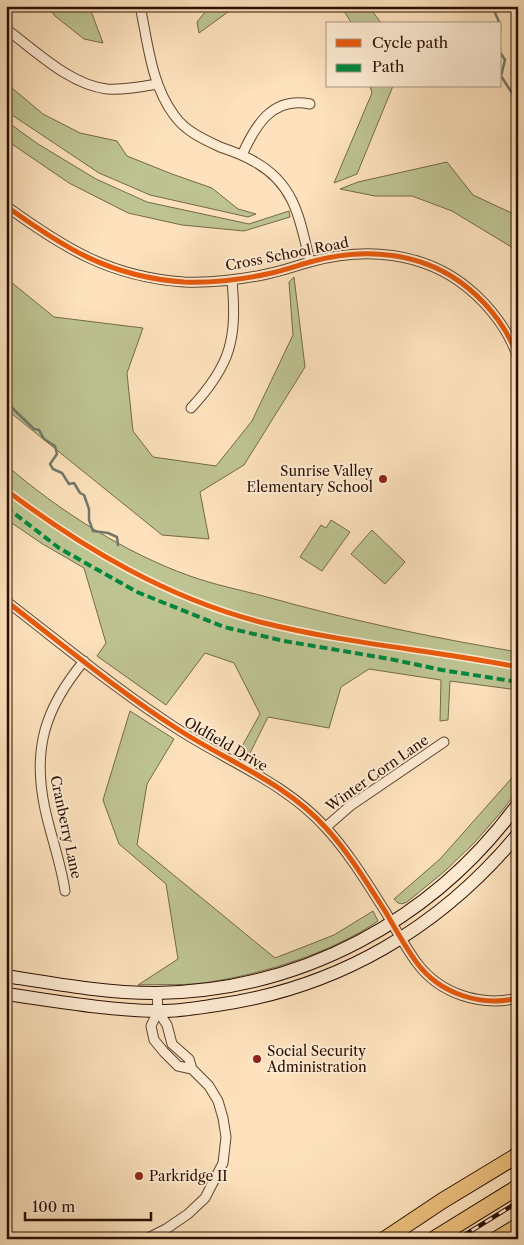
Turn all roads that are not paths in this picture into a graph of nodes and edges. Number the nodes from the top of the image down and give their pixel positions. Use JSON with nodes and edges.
{"nodes":[{"id":1,"x":140,"y":6,"type":"edge"},
{"id":2,"x":6,"y":29,"type":"edge"},
{"id":3,"x":157,"y":84,"type":"junction"},
{"id":4,"x":310,"y":104,"type":"dead end"},
{"id":5,"x":242,"y":155,"type":"junction"},
{"id":6,"x":6,"y":206,"type":"edge"},
{"id":7,"x":310,"y":262,"type":"junction"},
{"id":8,"x":232,"y":280,"type":"junction"},
{"id":9,"x":518,"y":358,"type":"edge"},
{"id":10,"x":191,"y":408,"type":"dead end"},
{"id":11,"x":6,"y":601,"type":"edge"},
{"id":12,"x":84,"y":661,"type":"junction"},
{"id":13,"x":444,"y":742,"type":"dead end"},
{"id":14,"x":518,"y":804,"type":"edge"},
{"id":15,"x":326,"y":827,"type":"junction"},
{"id":16,"x":518,"y":834,"type":"edge"},
{"id":17,"x":66,"y":891,"type":"dead end"},
{"id":18,"x":392,"y":924,"type":"junction"},
{"id":19,"x":401,"y":938,"type":"junction"},
{"id":20,"x":6,"y":976,"type":"edge"},
{"id":21,"x":157,"y":993,"type":"junction"},
{"id":22,"x":6,"y":994,"type":"edge"},
{"id":23,"x":518,"y":998,"type":"edge"},
{"id":24,"x":158,"y":1011,"type":"junction"},
{"id":25,"x":192,"y":1069,"type":"junction"},
{"id":26,"x":518,"y":1155,"type":"edge"},
{"id":27,"x":518,"y":1187,"type":"edge"},
{"id":28,"x":518,"y":1226,"type":"edge"},
{"id":29,"x":146,"y":1239,"type":"edge"},
{"id":30,"x":385,"y":1239,"type":"edge"},
{"id":31,"x":434,"y":1239,"type":"edge"},
{"id":32,"x":497,"y":1239,"type":"edge"}],
"edges":[{"from":1,"to":3,"type":"street"},
{"from":2,"to":3,"type":"street"},
{"from":3,"to":5,"type":"street"},
{"from":4,"to":5,"type":"street"},
{"from":5,"to":7,"type":"street"},
{"from":6,"to":8,"type":"street","name":"Cross School Road"},
{"from":7,"to":8,"type":"street","name":"Cross School Road"},
{"from":7,"to":9,"type":"street","name":"Cross School Road"},
{"from":8,"to":10,"type":"street"},
{"from":11,"to":12,"type":"street","name":"Oldfield Drive"},
{"from":12,"to":15,"type":"street","name":"Oldfield Drive"},
{"from":12,"to":17,"type":"street","name":"Cranberry Lane"},
{"from":13,"to":15,"type":"street","name":"Winter Corn Lane"},
{"from":14,"to":18,"type":"main road"},
{"from":15,"to":18,"type":"street","name":"Oldfield Drive"},
{"from":16,"to":19,"type":"main road"},
{"from":18,"to":19,"type":"street","name":"Oldfield Drive"},
{"from":18,"to":21,"type":"main road"},
{"from":19,"to":23,"type":"street","name":"Oldfield Drive"},
{"from":19,"to":24,"type":"main road"},
{"from":20,"to":21,"type":"main road"},
{"from":21,"to":24,"type":"street"},
{"from":22,"to":24,"type":"main road"},
{"from":24,"to":25,"type":"street"},
{"from":24,"to":25,"type":"street"},
{"from":25,"to":29,"type":"street"},
{"from":26,"to":30,"type":"highway"},
{"from":27,"to":31,"type":"highway"},
{"from":28,"to":32,"type":"highway"}]}
